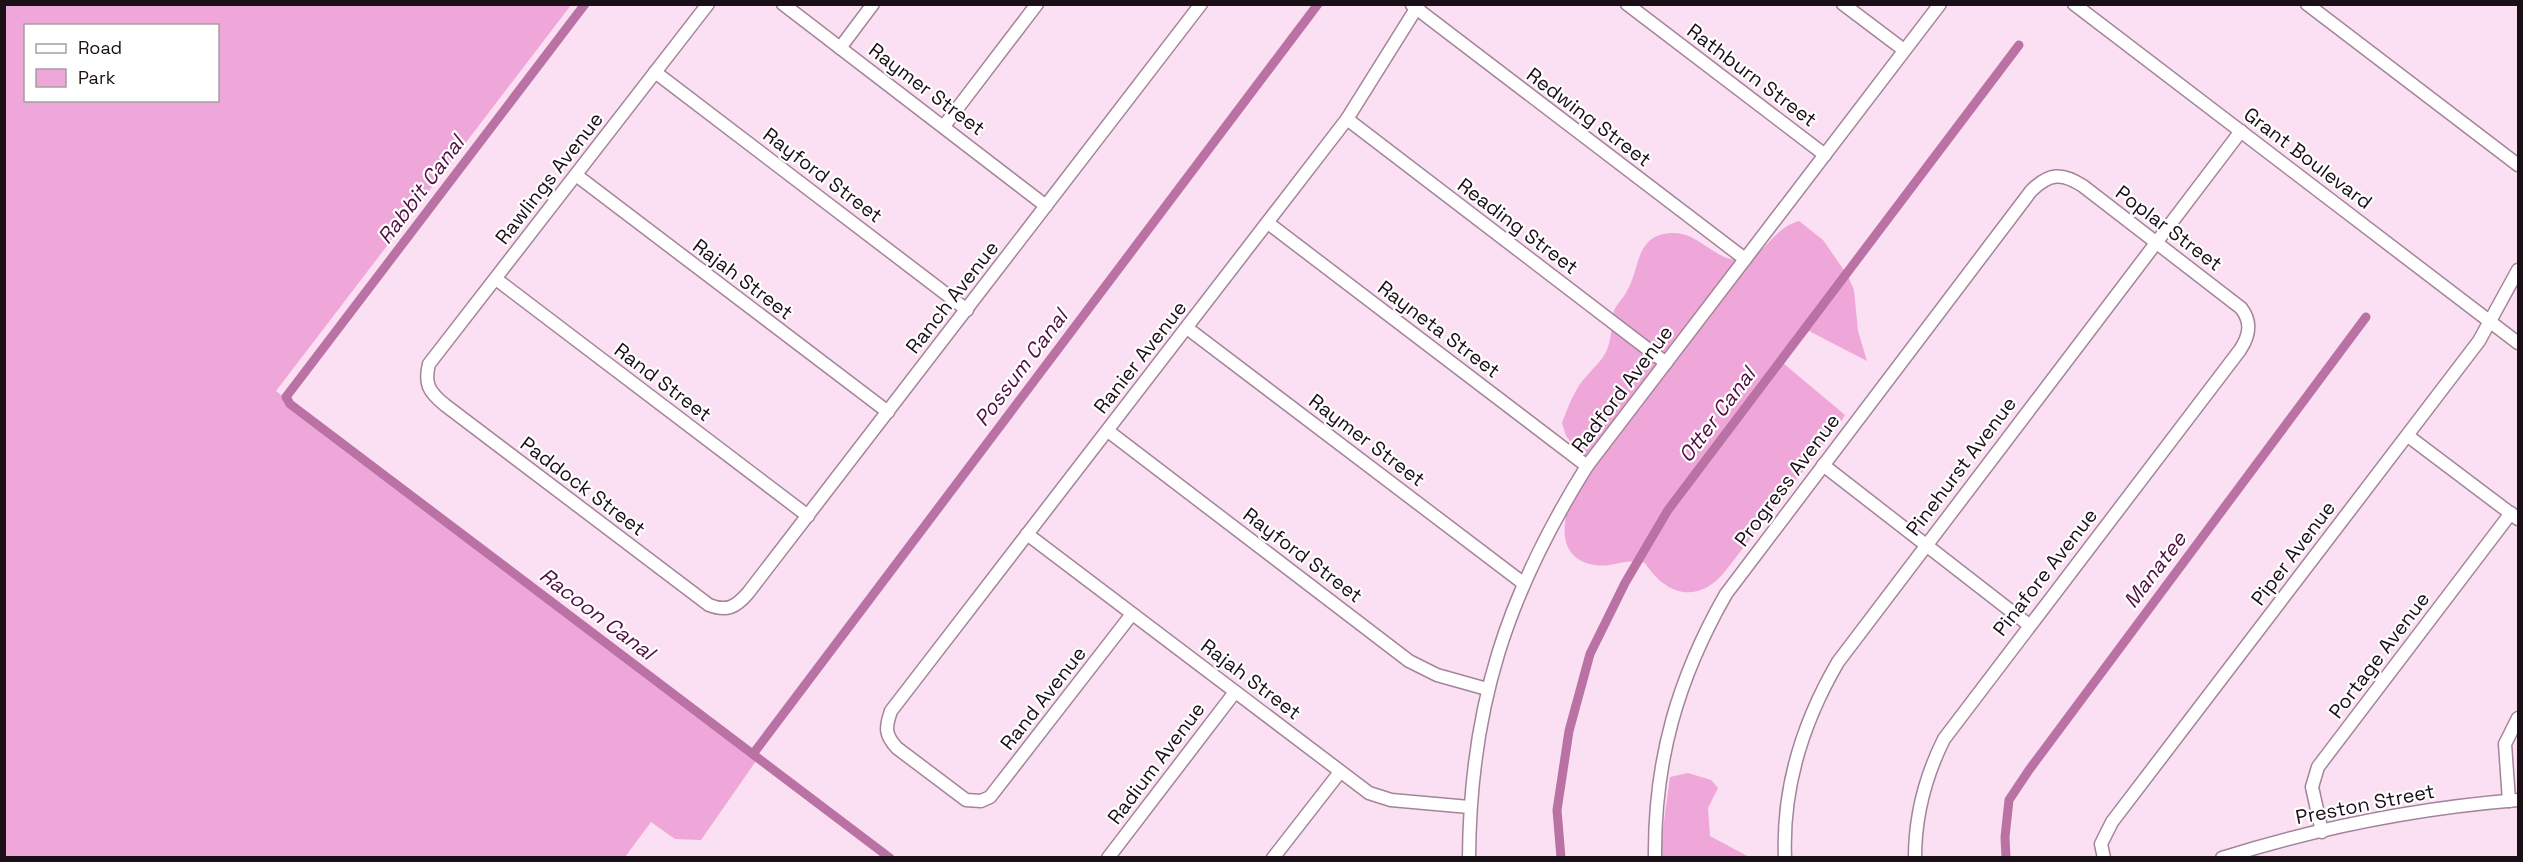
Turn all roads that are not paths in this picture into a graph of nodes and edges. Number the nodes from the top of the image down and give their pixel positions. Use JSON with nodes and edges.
{"nodes":[{"id":1,"x":708,"y":4,"type":"edge"},
{"id":2,"x":783,"y":4,"type":"edge"},
{"id":3,"x":873,"y":4,"type":"edge"},
{"id":4,"x":1037,"y":4,"type":"edge"},
{"id":5,"x":1202,"y":4,"type":"edge"},
{"id":6,"x":1627,"y":4,"type":"edge"},
{"id":7,"x":1843,"y":4,"type":"edge"},
{"id":8,"x":1940,"y":4,"type":"edge"},
{"id":9,"x":2074,"y":4,"type":"edge"},
{"id":10,"x":2307,"y":4,"type":"edge"},
{"id":11,"x":1415,"y":6,"type":"edge"},
{"id":12,"x":840,"y":48,"type":"junction"},
{"id":13,"x":1904,"y":50,"type":"junction"},
{"id":14,"x":655,"y":72,"type":"junction"},
{"id":15,"x":1347,"y":119,"type":"junction"},
{"id":16,"x":944,"y":126,"type":"junction"},
{"id":17,"x":2241,"y":131,"type":"junction"},
{"id":18,"x":1825,"y":155,"type":"junction"},
{"id":19,"x":2518,"y":165,"type":"edge"},
{"id":20,"x":576,"y":175,"type":"junction"},
{"id":21,"x":2052,"y":175,"type":"joint"},
{"id":22,"x":1046,"y":206,"type":"junction"},
{"id":23,"x":1268,"y":223,"type":"junction"},
{"id":24,"x":2156,"y":242,"type":"junction"},
{"id":25,"x":1745,"y":258,"type":"junction"},
{"id":26,"x":2518,"y":270,"type":"edge"},
{"id":27,"x":496,"y":279,"type":"junction"},
{"id":28,"x":967,"y":310,"type":"junction"},
{"id":29,"x":2491,"y":322,"type":"junction"},
{"id":30,"x":1187,"y":328,"type":"junction"},
{"id":31,"x":2249,"y":329,"type":"joint"},
{"id":32,"x":2518,"y":342,"type":"edge"},
{"id":33,"x":1666,"y":363,"type":"junction"},
{"id":34,"x":426,"y":378,"type":"joint"},
{"id":35,"x":888,"y":412,"type":"junction"},
{"id":36,"x":1108,"y":431,"type":"junction"},
{"id":37,"x":2408,"y":436,"type":"junction"},
{"id":38,"x":1823,"y":465,"type":"junction"},
{"id":39,"x":1587,"y":466,"type":"junction"},
{"id":40,"x":808,"y":516,"type":"junction"},
{"id":41,"x":2515,"y":516,"type":"edge"},
{"id":42,"x":1027,"y":534,"type":"junction"},
{"id":43,"x":1927,"y":545,"type":"junction"},
{"id":44,"x":1523,"y":583,"type":"junction"},
{"id":45,"x":730,"y":609,"type":"joint"},
{"id":46,"x":1132,"y":614,"type":"junction"},
{"id":47,"x":2029,"y":625,"type":"junction"},
{"id":48,"x":1487,"y":689,"type":"junction"},
{"id":49,"x":1235,"y":692,"type":"junction"},
{"id":50,"x":2518,"y":718,"type":"edge"},
{"id":51,"x":1340,"y":772,"type":"junction"},
{"id":52,"x":2514,"y":800,"type":"edge"},
{"id":53,"x":981,"y":801,"type":"joint"},
{"id":54,"x":1469,"y":807,"type":"junction"},
{"id":55,"x":2322,"y":832,"type":"junction"},
{"id":56,"x":1108,"y":858,"type":"edge"},
{"id":57,"x":1273,"y":858,"type":"edge"},
{"id":58,"x":1468,"y":858,"type":"edge"},
{"id":59,"x":1655,"y":858,"type":"edge"},
{"id":60,"x":1785,"y":858,"type":"edge"},
{"id":61,"x":1915,"y":858,"type":"edge"},
{"id":62,"x":2104,"y":858,"type":"edge"},
{"id":63,"x":2222,"y":858,"type":"edge"}],
"edges":[{"from":1,"to":14,"type":"street","name":"Rawlings Avenue"},
{"from":2,"to":12,"type":"street","name":"Raymer Street"},
{"from":3,"to":12,"type":"street"},
{"from":4,"to":16,"type":"street"},
{"from":5,"to":22,"type":"street","name":"Ranch Avenue"},
{"from":6,"to":18,"type":"street","name":"Rathburn Street"},
{"from":7,"to":13,"type":"street"},
{"from":8,"to":13,"type":"street","name":"Radford Avenue"},
{"from":9,"to":17,"type":"street","name":"Grant Boulevard"},
{"from":10,"to":19,"type":"street"},
{"from":11,"to":15,"type":"street","name":"Ranier Avenue"},
{"from":11,"to":25,"type":"street","name":"Redwing Street"},
{"from":12,"to":16,"type":"street","name":"Raymer Street"},
{"from":13,"to":18,"type":"street","name":"Radford Avenue"},
{"from":14,"to":20,"type":"street","name":"Rawlings Avenue"},
{"from":14,"to":28,"type":"street","name":"Rayford Street"},
{"from":15,"to":23,"type":"street","name":"Ranier Avenue"},
{"from":15,"to":33,"type":"street","name":"Reading Street"},
{"from":16,"to":22,"type":"street","name":"Raymer Street"},
{"from":17,"to":24,"type":"street","name":"Pinehurst Avenue"},
{"from":17,"to":29,"type":"street","name":"Grant Boulevard"},
{"from":18,"to":25,"type":"street","name":"Radford Avenue"},
{"from":20,"to":27,"type":"street","name":"Rawlings Avenue"},
{"from":20,"to":35,"type":"street","name":"Rajah Street"},
{"from":21,"to":24,"type":"street","name":"Poplar Street"},
{"from":21,"to":38,"type":"street","name":"Progress Avenue"},
{"from":22,"to":28,"type":"street","name":"Ranch Avenue"},
{"from":23,"to":30,"type":"street","name":"Ranier Avenue"},
{"from":23,"to":39,"type":"street","name":"Rayneta Street"},
{"from":24,"to":31,"type":"street","name":"Poplar Street"},
{"from":24,"to":43,"type":"street","name":"Pinehurst Avenue"},
{"from":25,"to":33,"type":"street","name":"Radford Avenue"},
{"from":26,"to":29,"type":"street","name":"Piper Avenue"},
{"from":27,"to":34,"type":"street","name":"Rawlings Avenue"},
{"from":27,"to":40,"type":"street","name":"Rand Street"},
{"from":28,"to":35,"type":"street","name":"Ranch Avenue"},
{"from":29,"to":32,"type":"street","name":"Grant Boulevard"},
{"from":29,"to":37,"type":"street","name":"Piper Avenue"},
{"from":30,"to":36,"type":"street","name":"Ranier Avenue"},
{"from":30,"to":44,"type":"street","name":"Raymer Street"},
{"from":31,"to":47,"type":"street","name":"Pinafore Avenue"},
{"from":33,"to":39,"type":"street","name":"Radford Avenue"},
{"from":34,"to":45,"type":"street","name":"Paddock Street"},
{"from":35,"to":40,"type":"street","name":"Ranch Avenue"},
{"from":36,"to":42,"type":"street","name":"Ranier Avenue"},
{"from":36,"to":48,"type":"street","name":"Rayford Street"},
{"from":37,"to":41,"type":"street"},
{"from":37,"to":62,"type":"street","name":"Piper Avenue"},
{"from":38,"to":43,"type":"street"},
{"from":38,"to":59,"type":"street","name":"Progress Avenue"},
{"from":39,"to":44,"type":"street","name":"Radford Avenue"},
{"from":40,"to":45,"type":"street","name":"Ranch Avenue"},
{"from":41,"to":55,"type":"street","name":"Portage Avenue"},
{"from":42,"to":46,"type":"street","name":"Rajah Street"},
{"from":42,"to":53,"type":"street","name":"Ranier Avenue"},
{"from":43,"to":47,"type":"street"},
{"from":43,"to":60,"type":"street","name":"Pinehurst Avenue"},
{"from":44,"to":48,"type":"street","name":"Radford Avenue"},
{"from":46,"to":49,"type":"street","name":"Rajah Street"},
{"from":46,"to":53,"type":"street","name":"Rand Avenue"},
{"from":47,"to":61,"type":"street","name":"Pinafore Avenue"},
{"from":48,"to":54,"type":"street","name":"Radford Avenue"},
{"from":49,"to":51,"type":"street","name":"Rajah Street"},
{"from":49,"to":56,"type":"street","name":"Radium Avenue"},
{"from":50,"to":52,"type":"street"},
{"from":51,"to":54,"type":"street","name":"Rajah Street"},
{"from":51,"to":57,"type":"street"},
{"from":52,"to":55,"type":"street","name":"Preston Street"},
{"from":54,"to":58,"type":"street","name":"Radford Avenue"},
{"from":55,"to":63,"type":"street","name":"Preston Street"}]}
